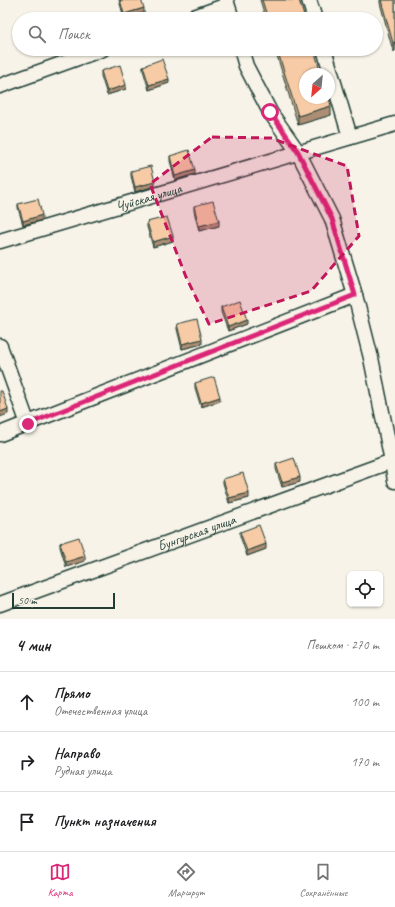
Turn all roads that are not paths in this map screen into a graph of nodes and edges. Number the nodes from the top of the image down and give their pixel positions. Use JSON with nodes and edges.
{"nodes":[{"id":1,"x":309,"y":0,"type":"edge"},
{"id":2,"x":227,"y":2,"type":"edge"},
{"id":3,"x":204,"y":12,"type":"edge"},
{"id":4,"x":230,"y":12,"type":"edge"},
{"id":5,"x":313,"y":12,"type":"edge"},
{"id":6,"x":84,"y":56,"type":"edge"},
{"id":7,"x":243,"y":56,"type":"edge"},
{"id":8,"x":326,"y":56,"type":"edge"},
{"id":9,"x":0,"y":86,"type":"edge"},
{"id":10,"x":395,"y":124,"type":"edge"},
{"id":11,"x":350,"y":137,"type":"junction"},
{"id":12,"x":298,"y":152,"type":"junction"},
{"id":13,"x":0,"y":241,"type":"edge"},
{"id":14,"x":355,"y":295,"type":"junction"},
{"id":15,"x":0,"y":346,"type":"edge"},
{"id":16,"x":28,"y":424,"type":"junction"},
{"id":17,"x":0,"y":434,"type":"edge"},
{"id":18,"x":392,"y":460,"type":"junction"},
{"id":19,"x":395,"y":481,"type":"edge"},
{"id":20,"x":0,"y":604,"type":"edge"}],
"edges":[{"from":1,"to":5,"type":"street"},
{"from":2,"to":3,"type":"street"},
{"from":2,"to":4,"type":"street"},
{"from":6,"to":9,"type":"street"},
{"from":7,"to":12,"type":"street"},
{"from":8,"to":11,"type":"street"},
{"from":10,"to":11,"type":"street","name":"Чуйская улица"},
{"from":11,"to":12,"type":"street","name":"Чуйская улица"},
{"from":12,"to":13,"type":"street","name":"Чуйская улица"},
{"from":12,"to":14,"type":"street"},
{"from":14,"to":16,"type":"street"},
{"from":14,"to":18,"type":"street"},
{"from":15,"to":16,"type":"street"},
{"from":16,"to":17,"type":"street"},
{"from":18,"to":19,"type":"street"},
{"from":18,"to":20,"type":"street","name":"Бунгурская улица"}]}
